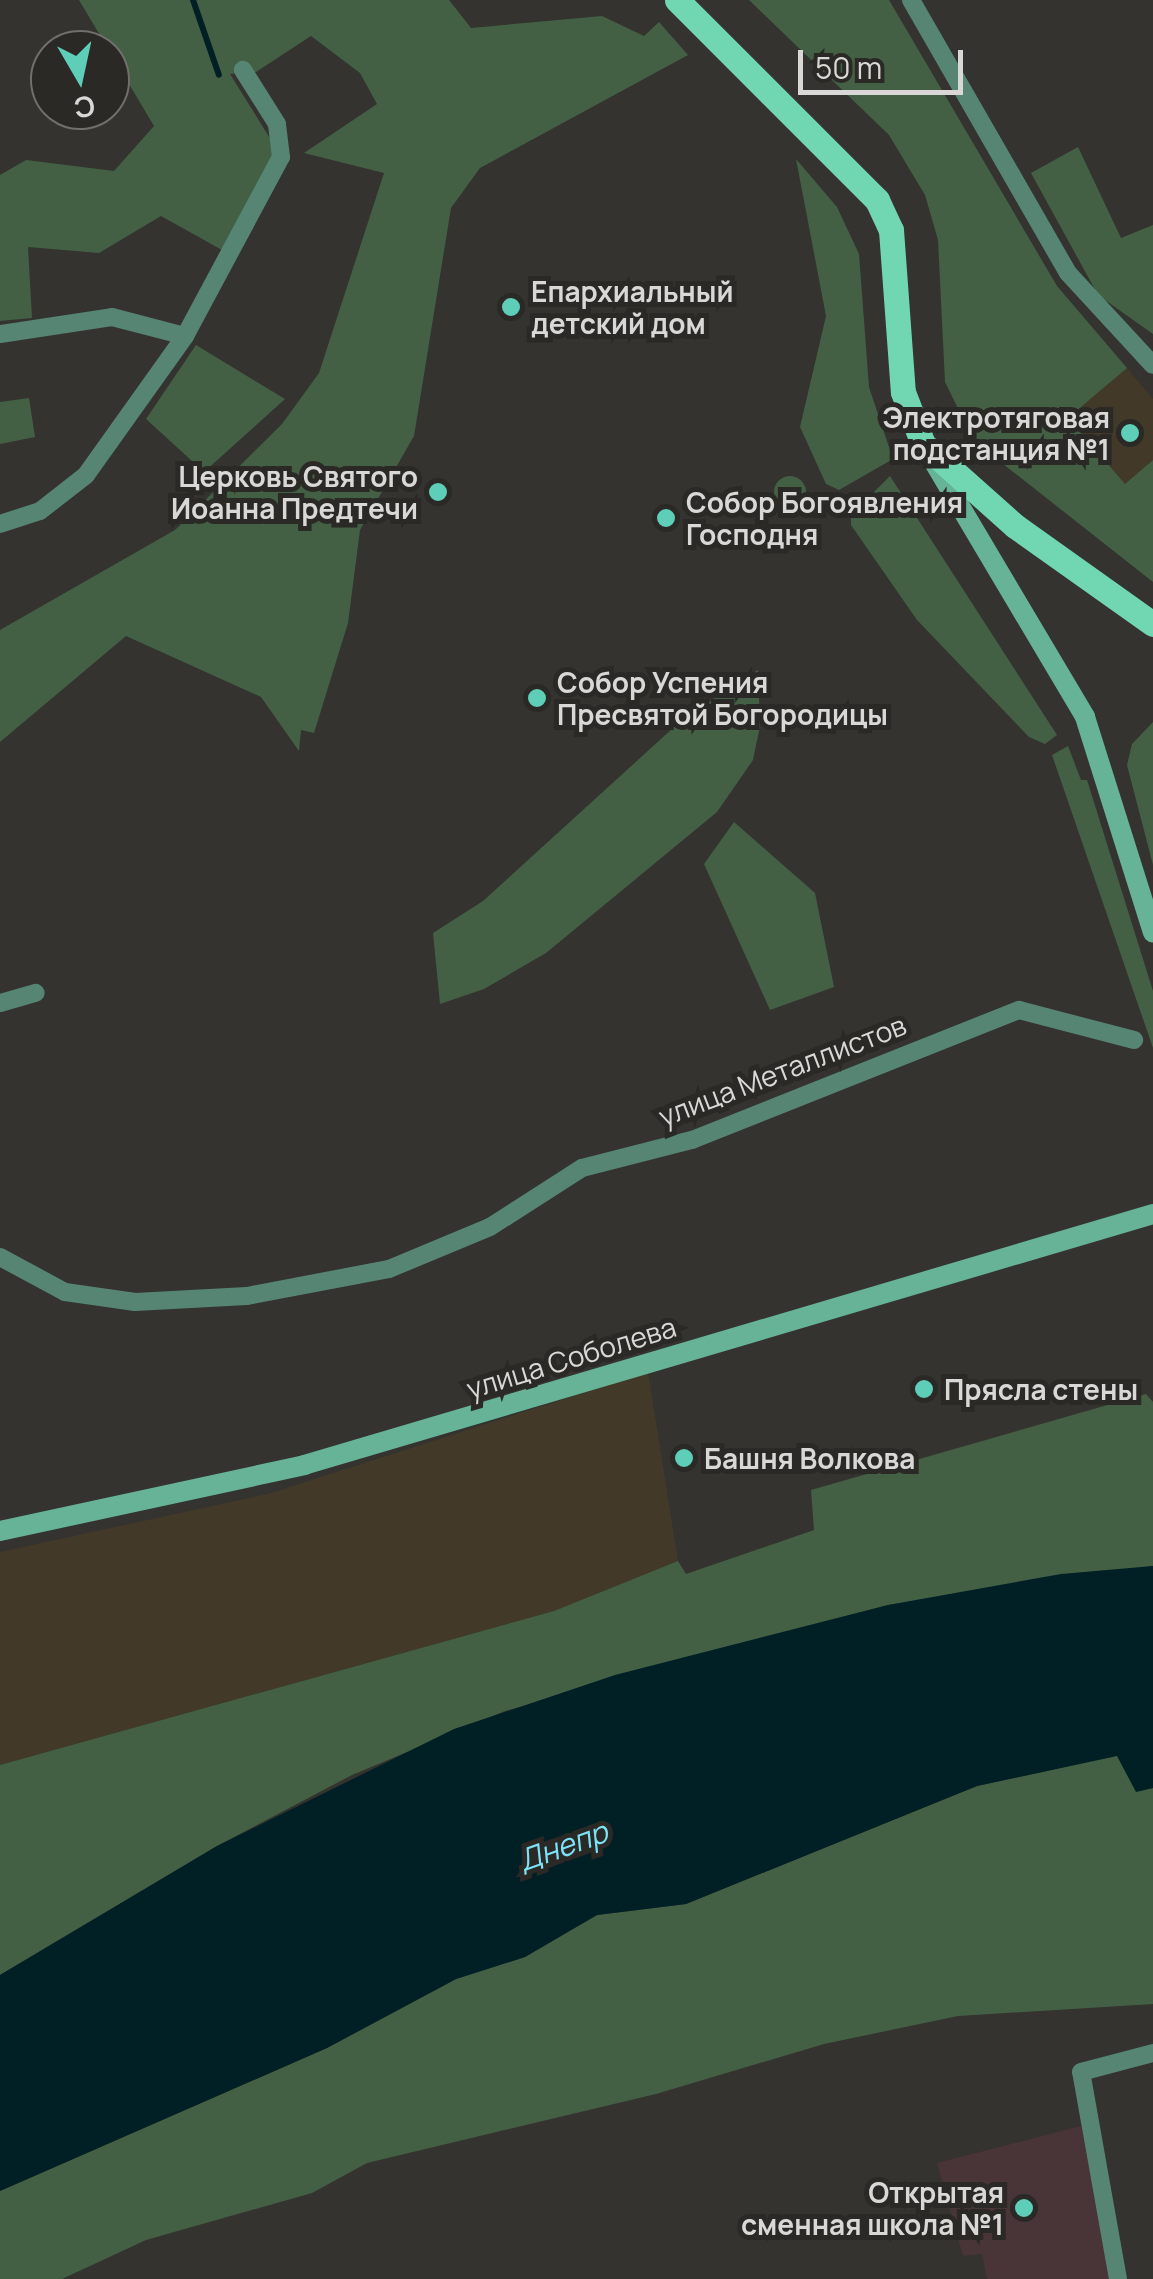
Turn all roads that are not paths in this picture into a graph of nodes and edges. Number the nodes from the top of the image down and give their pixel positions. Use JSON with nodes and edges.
{"nodes":[{"id":1,"x":677,"y":0,"type":"edge"},
{"id":2,"x":911,"y":0,"type":"edge"},
{"id":3,"x":243,"y":70,"type":"dead end"},
{"id":4,"x":0,"y":334,"type":"edge"},
{"id":5,"x":185,"y":336,"type":"junction"},
{"id":6,"x":1153,"y":365,"type":"edge"},
{"id":7,"x":923,"y":444,"type":"junction"},
{"id":8,"x":0,"y":524,"type":"edge"},
{"id":9,"x":1153,"y":624,"type":"edge"},
{"id":10,"x":1153,"y":933,"type":"edge"},
{"id":11,"x":36,"y":993,"type":"dead end"},
{"id":12,"x":0,"y":1003,"type":"edge"},
{"id":13,"x":1134,"y":1040,"type":"dead end"},
{"id":14,"x":1153,"y":1214,"type":"edge"},
{"id":15,"x":0,"y":1257,"type":"edge"},
{"id":16,"x":0,"y":1532,"type":"edge"},
{"id":17,"x":1153,"y":2053,"type":"edge"},
{"id":18,"x":1118,"y":2279,"type":"edge"}],
"edges":[{"from":1,"to":7,"type":"main road"},
{"from":2,"to":6,"type":"street"},
{"from":3,"to":5,"type":"street"},
{"from":4,"to":5,"type":"street"},
{"from":5,"to":8,"type":"street"},
{"from":7,"to":9,"type":"main road"},
{"from":7,"to":10,"type":"main road"},
{"from":11,"to":12,"type":"street"},
{"from":13,"to":15,"type":"street","name":"улица Металлистов"},
{"from":14,"to":16,"type":"main road","name":"улица Соболева"},
{"from":17,"to":18,"type":"street"}]}
